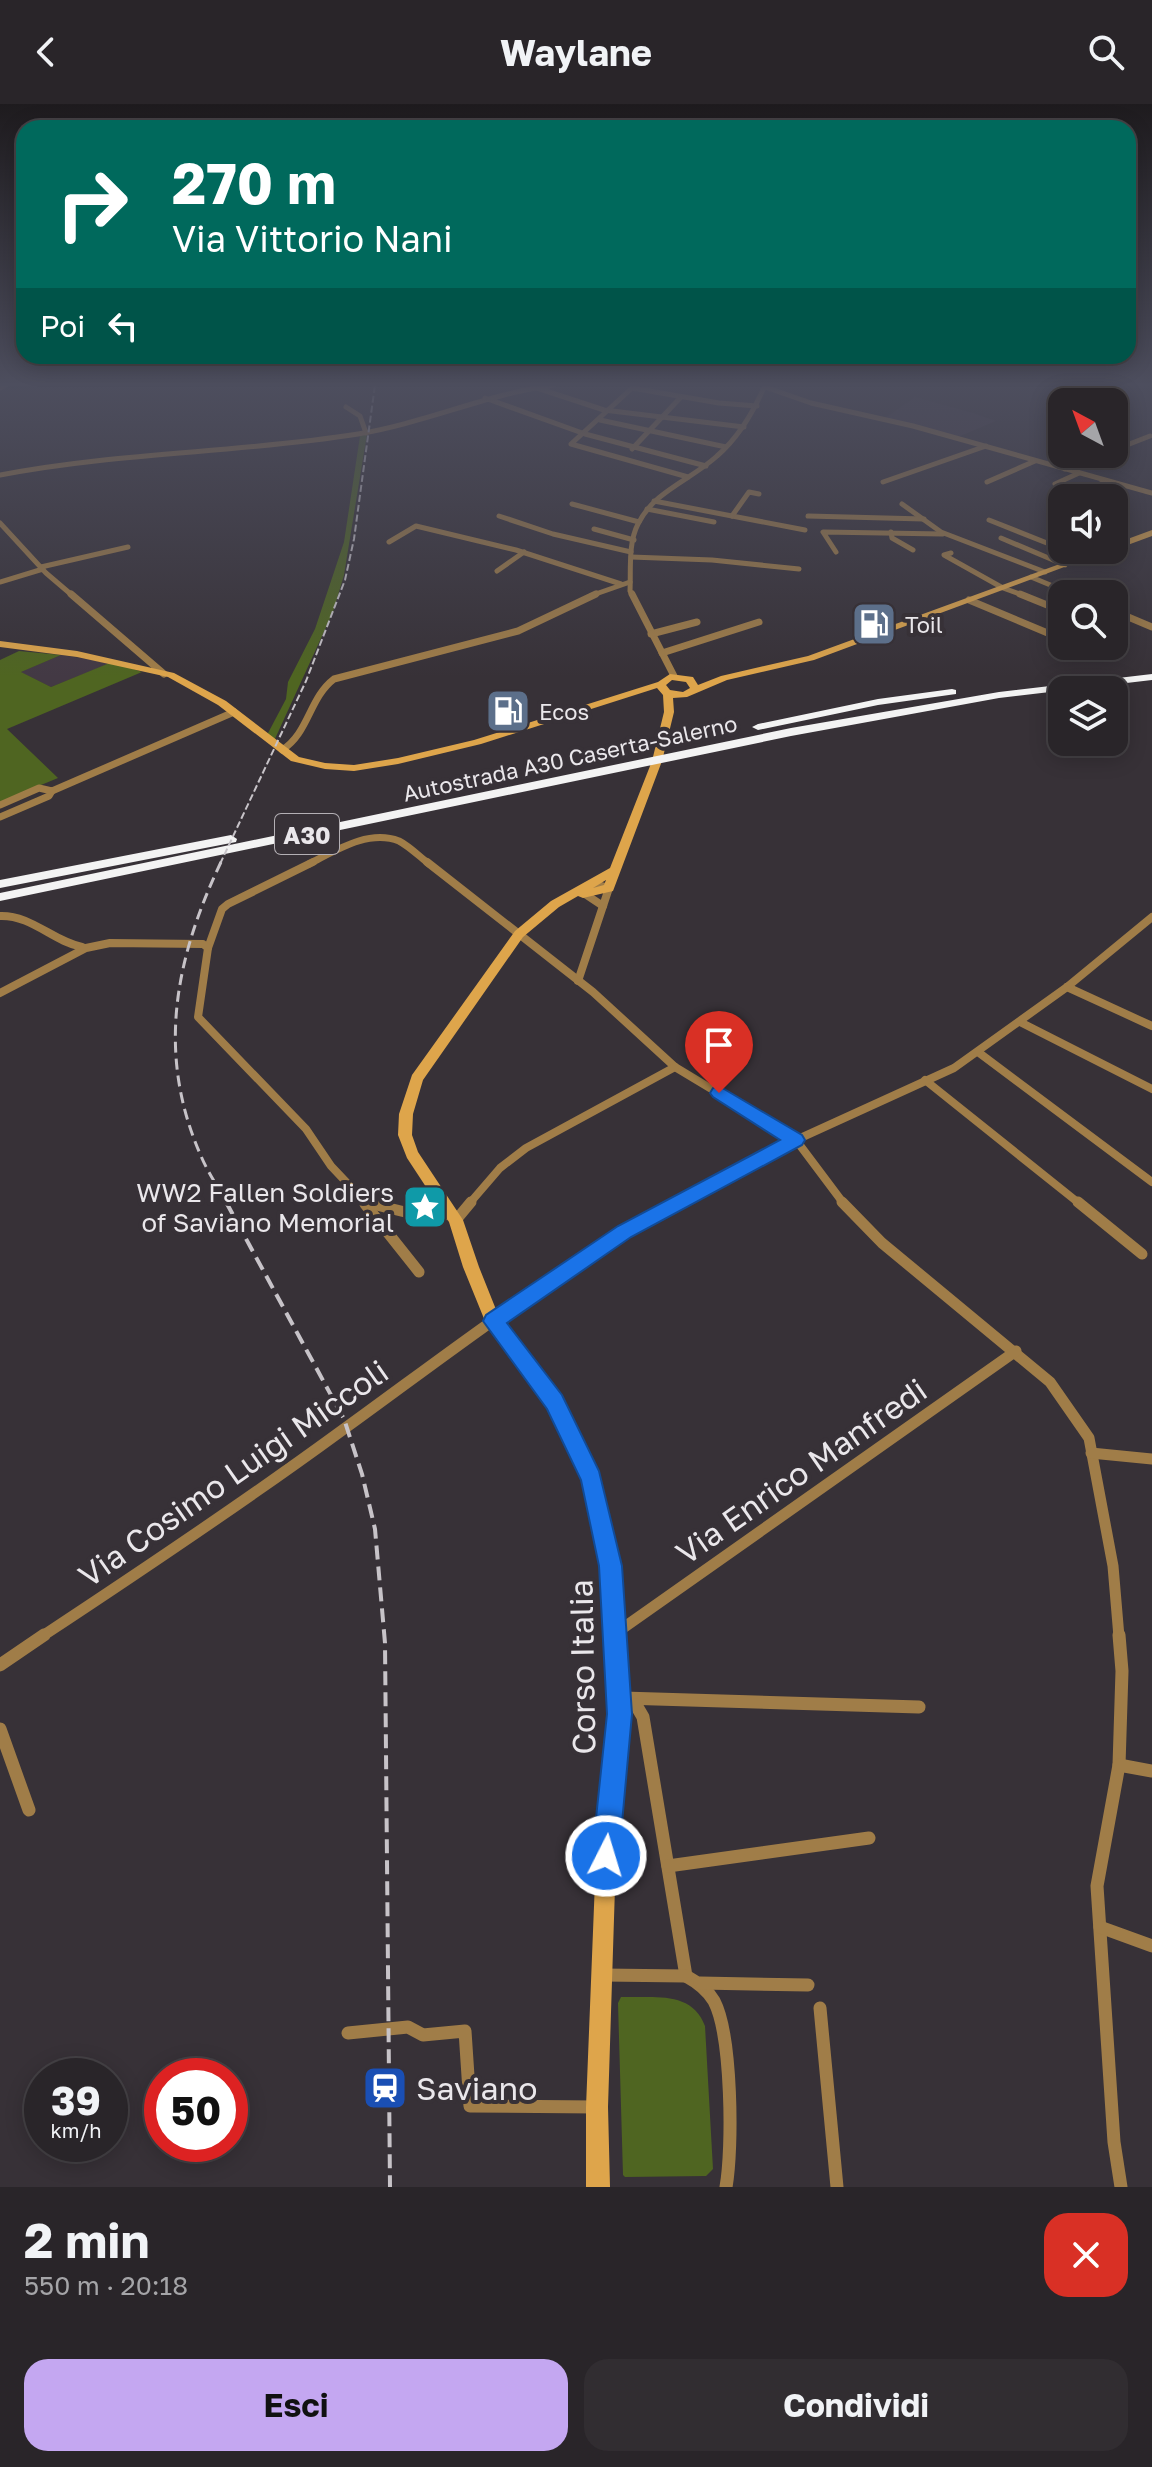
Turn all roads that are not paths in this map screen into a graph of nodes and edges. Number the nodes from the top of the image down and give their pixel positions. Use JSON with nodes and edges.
{"nodes":[{"id":1,"x":681,"y":482,"type":"edge"},
{"id":2,"x":1059,"y":482,"type":"edge"},
{"id":3,"x":1111,"y":482,"type":"edge"},
{"id":4,"x":1055,"y":484,"type":"dead end"},
{"id":5,"x":1152,"y":493,"type":"edge"},
{"id":6,"x":759,"y":494,"type":"dead end"},
{"id":7,"x":654,"y":501,"type":"junction"},
{"id":8,"x":572,"y":504,"type":"dead end"},
{"id":9,"x":902,"y":504,"type":"dead end"},
{"id":10,"x":647,"y":509,"type":"junction"},
{"id":11,"x":499,"y":516,"type":"dead end"},
{"id":12,"x":732,"y":516,"type":"junction"},
{"id":13,"x":808,"y":516,"type":"dead end"},
{"id":14,"x":858,"y":518,"type":"junction"},
{"id":15,"x":924,"y":519,"type":"junction"},
{"id":16,"x":989,"y":520,"type":"dead end"},
{"id":17,"x":639,"y":522,"type":"junction"},
{"id":18,"x":714,"y":522,"type":"dead end"},
{"id":19,"x":0,"y":523,"type":"edge"},
{"id":20,"x":594,"y":529,"type":"dead end"},
{"id":21,"x":805,"y":530,"type":"dead end"},
{"id":22,"x":861,"y":532,"type":"junction"},
{"id":23,"x":891,"y":532,"type":"junction"},
{"id":24,"x":1152,"y":533,"type":"edge"},
{"id":25,"x":947,"y":534,"type":"junction"},
{"id":26,"x":1001,"y":538,"type":"dead end"},
{"id":27,"x":634,"y":540,"type":"junction"},
{"id":28,"x":389,"y":542,"type":"dead end"},
{"id":29,"x":1128,"y":542,"type":"edge"},
{"id":30,"x":1048,"y":543,"type":"edge"},
{"id":31,"x":128,"y":547,"type":"dead end"},
{"id":32,"x":913,"y":550,"type":"dead end"},
{"id":33,"x":524,"y":552,"type":"junction"},
{"id":34,"x":836,"y":552,"type":"dead end"},
{"id":35,"x":951,"y":553,"type":"dead end"},
{"id":36,"x":631,"y":554,"type":"junction"},
{"id":37,"x":1068,"y":564,"type":"edge"},
{"id":38,"x":1065,"y":565,"type":"junction"},
{"id":39,"x":42,"y":568,"type":"junction"},
{"id":40,"x":799,"y":569,"type":"dead end"},
{"id":41,"x":497,"y":571,"type":"dead end"},
{"id":42,"x":1045,"y":572,"type":"junction"},
{"id":43,"x":1031,"y":577,"type":"junction"},
{"id":44,"x":0,"y":582,"type":"edge"},
{"id":45,"x":630,"y":582,"type":"junction"},
{"id":46,"x":621,"y":584,"type":"junction"},
{"id":47,"x":1048,"y":584,"type":"edge"},
{"id":48,"x":1003,"y":588,"type":"junction"},
{"id":49,"x":969,"y":600,"type":"junction"},
{"id":50,"x":1048,"y":606,"type":"edge"},
{"id":51,"x":1128,"y":617,"type":"edge"},
{"id":52,"x":697,"y":622,"type":"dead end"},
{"id":53,"x":759,"y":622,"type":"dead end"},
{"id":54,"x":1152,"y":627,"type":"edge"},
{"id":55,"x":1048,"y":633,"type":"edge"},
{"id":56,"x":651,"y":634,"type":"junction"},
{"id":57,"x":0,"y":644,"type":"edge"},
{"id":58,"x":662,"y":653,"type":"junction"},
{"id":59,"x":1152,"y":668,"type":"edge"},
{"id":60,"x":164,"y":674,"type":"junction"},
{"id":61,"x":674,"y":676,"type":"junction"},
{"id":62,"x":1152,"y":677,"type":"edge"},
{"id":63,"x":693,"y":684,"type":"junction"},
{"id":64,"x":665,"y":690,"type":"junction"},
{"id":65,"x":684,"y":695,"type":"junction"},
{"id":66,"x":671,"y":707,"type":"junction"},
{"id":67,"x":234,"y":712,"type":"junction"},
{"id":68,"x":284,"y":752,"type":"junction"},
{"id":69,"x":611,"y":764,"type":"junction"},
{"id":70,"x":52,"y":791,"type":"junction"},
{"id":71,"x":0,"y":805,"type":"edge"},
{"id":72,"x":0,"y":817,"type":"edge"},
{"id":73,"x":614,"y":871,"type":"junction"},
{"id":74,"x":0,"y":884,"type":"edge"},
{"id":75,"x":609,"y":888,"type":"junction"},
{"id":76,"x":584,"y":890,"type":"junction"},
{"id":77,"x":0,"y":897,"type":"edge"},
{"id":78,"x":603,"y":906,"type":"junction"},
{"id":79,"x":0,"y":916,"type":"edge"},
{"id":80,"x":1152,"y":917,"type":"edge"},
{"id":81,"x":519,"y":934,"type":"junction"},
{"id":82,"x":86,"y":948,"type":"junction"},
{"id":83,"x":208,"y":948,"type":"junction"},
{"id":84,"x":578,"y":981,"type":"junction"},
{"id":85,"x":1067,"y":987,"type":"junction"},
{"id":86,"x":0,"y":993,"type":"edge"},
{"id":87,"x":1020,"y":1022,"type":"junction"},
{"id":88,"x":1152,"y":1026,"type":"edge"},
{"id":89,"x":978,"y":1052,"type":"junction"},
{"id":90,"x":675,"y":1067,"type":"junction"},
{"id":91,"x":925,"y":1080,"type":"junction"},
{"id":92,"x":1152,"y":1089,"type":"edge"},
{"id":93,"x":796,"y":1140,"type":"junction"},
{"id":94,"x":1151,"y":1180,"type":"edge"},
{"id":95,"x":365,"y":1204,"type":"junction"},
{"id":96,"x":454,"y":1217,"type":"junction"},
{"id":97,"x":1142,"y":1254,"type":"dead end"},
{"id":98,"x":419,"y":1272,"type":"dead end"},
{"id":99,"x":493,"y":1321,"type":"junction"},
{"id":100,"x":1016,"y":1351,"type":"junction"},
{"id":101,"x":1091,"y":1453,"type":"junction"},
{"id":102,"x":1152,"y":1459,"type":"edge"},
{"id":103,"x":616,"y":1633,"type":"junction"},
{"id":104,"x":0,"y":1665,"type":"edge"},
{"id":105,"x":619,"y":1706,"type":"junction"},
{"id":106,"x":919,"y":1707,"type":"dead end"},
{"id":107,"x":0,"y":1729,"type":"edge"},
{"id":108,"x":1119,"y":1765,"type":"junction"},
{"id":109,"x":1152,"y":1771,"type":"edge"},
{"id":110,"x":29,"y":1810,"type":"dead end"},
{"id":111,"x":869,"y":1838,"type":"dead end"},
{"id":112,"x":668,"y":1866,"type":"junction"},
{"id":113,"x":1100,"y":1927,"type":"junction"},
{"id":114,"x":1152,"y":1946,"type":"edge"},
{"id":115,"x":603,"y":1975,"type":"junction"},
{"id":116,"x":693,"y":1979,"type":"junction"},
{"id":117,"x":808,"y":1985,"type":"dead end"},
{"id":118,"x":820,"y":2008,"type":"dead end"},
{"id":119,"x":348,"y":2033,"type":"dead end"},
{"id":120,"x":597,"y":2107,"type":"junction"},
{"id":121,"x":598,"y":2187,"type":"edge"},
{"id":122,"x":726,"y":2187,"type":"edge"},
{"id":123,"x":837,"y":2187,"type":"edge"},
{"id":124,"x":1121,"y":2187,"type":"edge"}],
"edges":[{"from":1,"to":7,"type":"street"},
{"from":2,"to":4,"type":"street"},
{"from":3,"to":5,"type":"street"},
{"from":6,"to":12,"type":"street"},
{"from":7,"to":10,"type":"street"},
{"from":7,"to":12,"type":"street"},
{"from":8,"to":17,"type":"street"},
{"from":9,"to":15,"type":"street"},
{"from":10,"to":17,"type":"street"},
{"from":10,"to":18,"type":"street"},
{"from":11,"to":36,"type":"street"},
{"from":12,"to":21,"type":"street"},
{"from":13,"to":14,"type":"street"},
{"from":14,"to":15,"type":"street"},
{"from":14,"to":22,"type":"street"},
{"from":15,"to":25,"type":"street"},
{"from":16,"to":30,"type":"street"},
{"from":17,"to":27,"type":"street"},
{"from":19,"to":39,"type":"street"},
{"from":20,"to":27,"type":"street"},
{"from":22,"to":23,"type":"street"},
{"from":22,"to":34,"type":"street"},
{"from":23,"to":25,"type":"street"},
{"from":23,"to":32,"type":"street"},
{"from":24,"to":29,"type":"main road"},
{"from":25,"to":42,"type":"street"},
{"from":26,"to":38,"type":"street"},
{"from":27,"to":36,"type":"street"},
{"from":28,"to":33,"type":"street"},
{"from":31,"to":39,"type":"street"},
{"from":33,"to":41,"type":"street"},
{"from":33,"to":46,"type":"street"},
{"from":35,"to":48,"type":"street"},
{"from":36,"to":40,"type":"street"},
{"from":36,"to":45,"type":"street"},
{"from":37,"to":38,"type":"main road"},
{"from":38,"to":42,"type":"main road"},
{"from":39,"to":44,"type":"street"},
{"from":39,"to":60,"type":"street"},
{"from":42,"to":43,"type":"main road"},
{"from":43,"to":47,"type":"street"},
{"from":43,"to":48,"type":"main road"},
{"from":45,"to":46,"type":"street"},
{"from":45,"to":56,"type":"street"},
{"from":46,"to":68,"type":"street"},
{"from":48,"to":49,"type":"main road"},
{"from":48,"to":50,"type":"street"},
{"from":49,"to":55,"type":"street"},
{"from":49,"to":63,"type":"main road"},
{"from":51,"to":54,"type":"street"},
{"from":52,"to":56,"type":"street"},
{"from":53,"to":58,"type":"street"},
{"from":56,"to":58,"type":"street"},
{"from":57,"to":60,"type":"main road"},
{"from":58,"to":61,"type":"street"},
{"from":59,"to":69,"type":"highway","name":"Autostrada A30 Caserta-Salerno","number":"A30"},
{"from":60,"to":67,"type":"main road"},
{"from":61,"to":63,"type":"main road"},
{"from":61,"to":64,"type":"main road"},
{"from":62,"to":69,"type":"highway","name":"Autostrada A30 Caserta-Salerno","number":"A30"},
{"from":63,"to":65,"type":"main road"},
{"from":64,"to":65,"type":"main road"},
{"from":64,"to":66,"type":"main road"},
{"from":64,"to":68,"type":"main road"},
{"from":65,"to":66,"type":"main road"},
{"from":66,"to":73,"type":"main road"},
{"from":67,"to":68,"type":"main road"},
{"from":67,"to":70,"type":"street"},
{"from":69,"to":74,"type":"highway","name":"Autostrada A30 Caserta-Salerno","number":"A30"},
{"from":69,"to":77,"type":"highway","name":"Autostrada A30 Caserta-Salerno","number":"A30"},
{"from":70,"to":71,"type":"street"},
{"from":70,"to":72,"type":"street"},
{"from":73,"to":75,"type":"main road"},
{"from":73,"to":76,"type":"main road","name":"Corso Italia"},
{"from":75,"to":76,"type":"main road"},
{"from":75,"to":78,"type":"street"},
{"from":76,"to":78,"type":"street"},
{"from":76,"to":81,"type":"main road","name":"Corso Italia"},
{"from":78,"to":84,"type":"street"},
{"from":79,"to":82,"type":"street"},
{"from":80,"to":85,"type":"street","name":"Via Cosimo Luigi Miccoli"},
{"from":81,"to":83,"type":"street"},
{"from":81,"to":84,"type":"street"},
{"from":81,"to":96,"type":"main road","name":"Corso Italia"},
{"from":82,"to":83,"type":"street"},
{"from":82,"to":86,"type":"street"},
{"from":83,"to":95,"type":"street"},
{"from":84,"to":90,"type":"street"},
{"from":85,"to":87,"type":"street","name":"Via Cosimo Luigi Miccoli"},
{"from":85,"to":88,"type":"street"},
{"from":87,"to":89,"type":"street","name":"Via Cosimo Luigi Miccoli"},
{"from":87,"to":92,"type":"street"},
{"from":89,"to":91,"type":"street","name":"Via Cosimo Luigi Miccoli"},
{"from":89,"to":94,"type":"street"},
{"from":90,"to":93,"type":"street"},
{"from":90,"to":96,"type":"street"},
{"from":91,"to":93,"type":"street","name":"Via Cosimo Luigi Miccoli"},
{"from":91,"to":97,"type":"street"},
{"from":93,"to":99,"type":"street","name":"Via Cosimo Luigi Miccoli"},
{"from":93,"to":100,"type":"street"},
{"from":95,"to":96,"type":"street"},
{"from":95,"to":98,"type":"street"},
{"from":96,"to":99,"type":"main road","name":"Corso Italia"},
{"from":99,"to":103,"type":"main road","name":"Corso Italia"},
{"from":99,"to":104,"type":"street","name":"Via Cosimo Luigi Miccoli"},
{"from":100,"to":101,"type":"street"},
{"from":100,"to":103,"type":"street","name":"Via Enrico Manfredi"},
{"from":101,"to":102,"type":"street"},
{"from":101,"to":108,"type":"street"},
{"from":103,"to":105,"type":"main road","name":"Corso Italia"},
{"from":105,"to":106,"type":"street"},
{"from":105,"to":112,"type":"street"},
{"from":105,"to":115,"type":"main road","name":"Corso Italia"},
{"from":107,"to":110,"type":"street"},
{"from":108,"to":109,"type":"street"},
{"from":108,"to":113,"type":"street"},
{"from":111,"to":112,"type":"street"},
{"from":112,"to":116,"type":"street"},
{"from":113,"to":114,"type":"street"},
{"from":113,"to":124,"type":"street"},
{"from":115,"to":116,"type":"street"},
{"from":115,"to":120,"type":"main road","name":"Corso Italia"},
{"from":116,"to":117,"type":"street"},
{"from":116,"to":122,"type":"street"},
{"from":118,"to":123,"type":"street"},
{"from":119,"to":120,"type":"street"},
{"from":120,"to":121,"type":"main road","name":"Corso Italia"}]}
